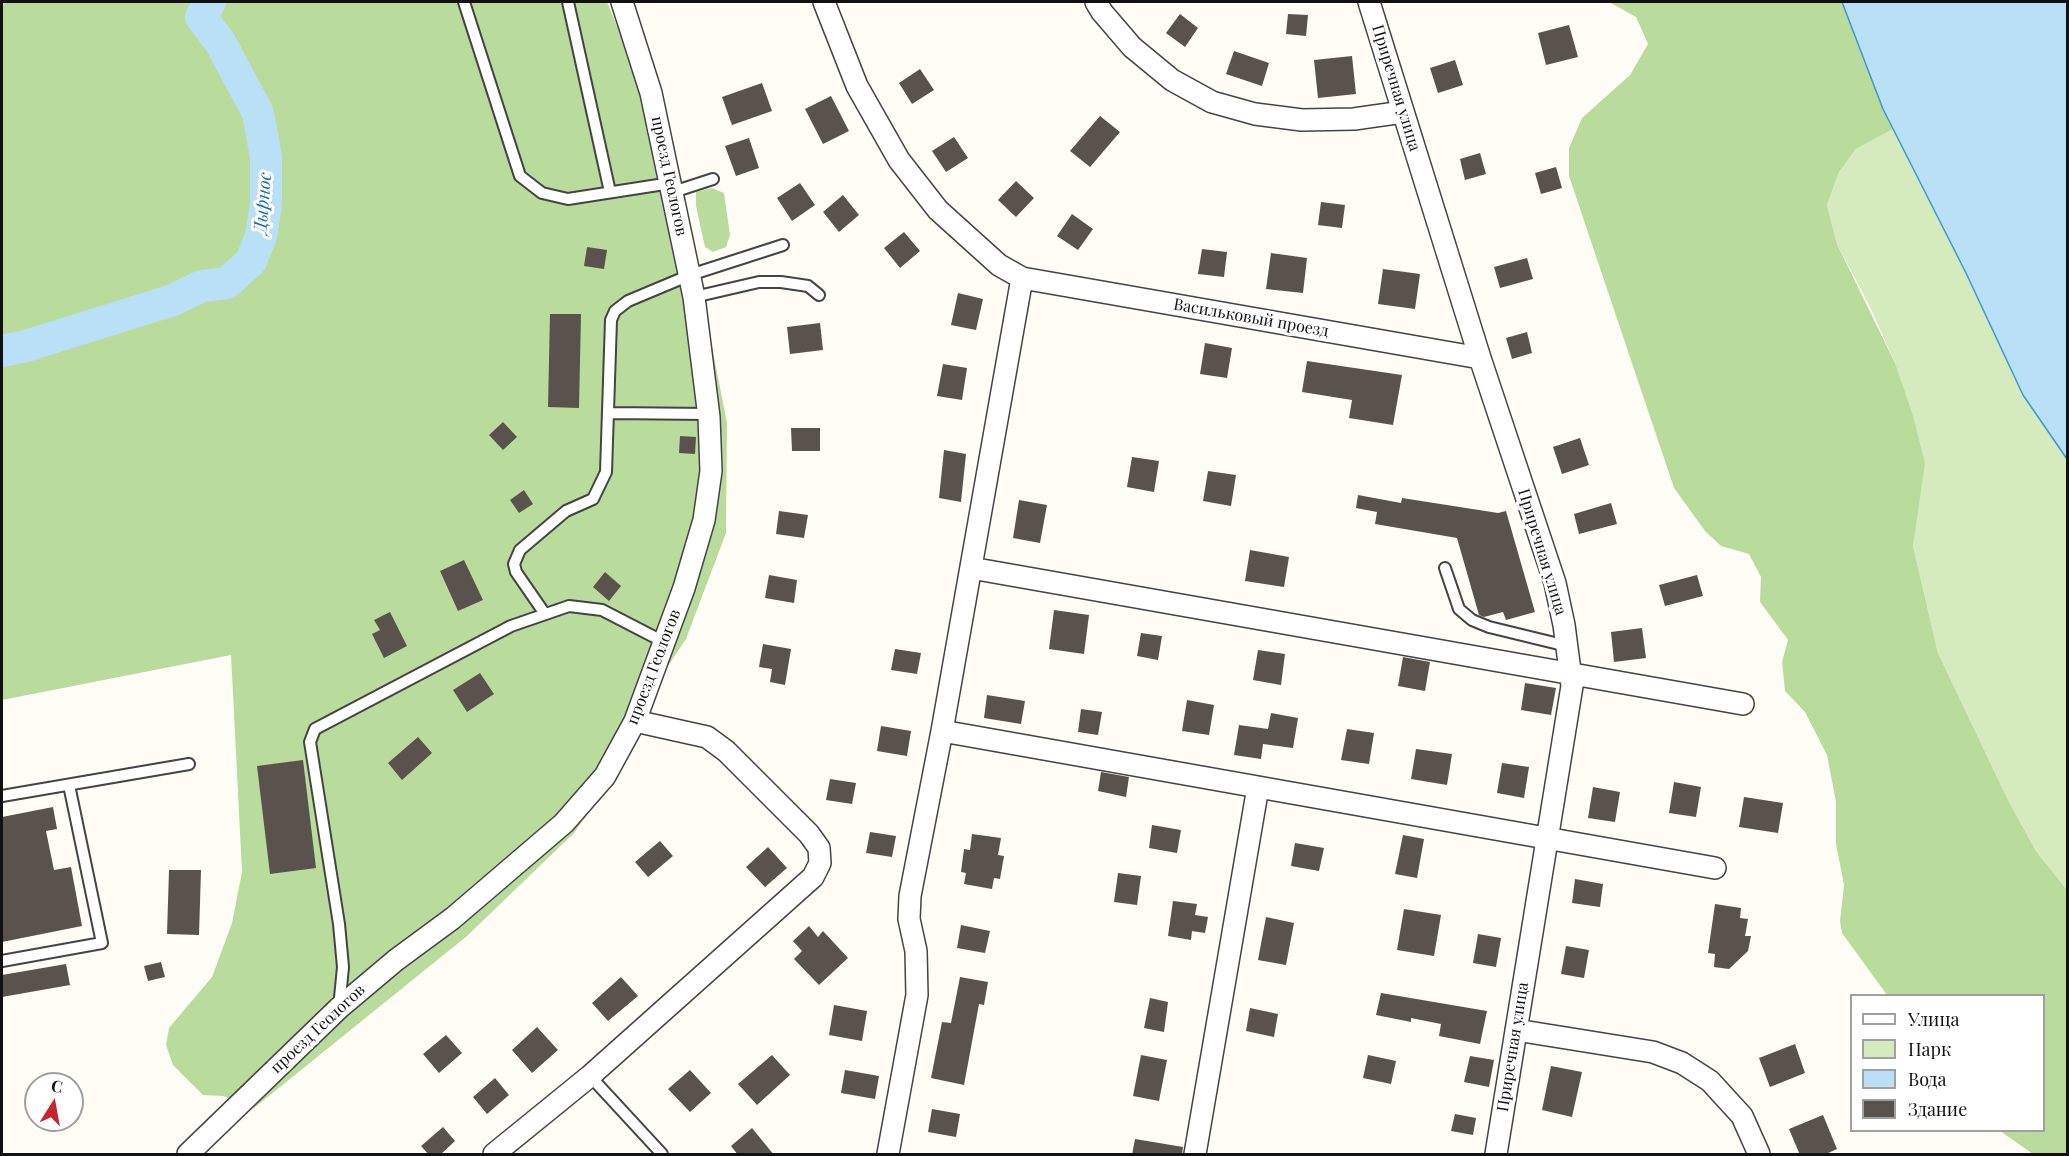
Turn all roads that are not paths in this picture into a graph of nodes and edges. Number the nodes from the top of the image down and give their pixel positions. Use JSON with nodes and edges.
{"nodes":[{"id":1,"x":465,"y":2,"type":"edge"},
{"id":2,"x":568,"y":2,"type":"edge"},
{"id":3,"x":622,"y":2,"type":"edge"},
{"id":4,"x":824,"y":2,"type":"edge"},
{"id":5,"x":1096,"y":2,"type":"edge"},
{"id":6,"x":1369,"y":2,"type":"edge"},
{"id":7,"x":1404,"y":112,"type":"junction"},
{"id":8,"x":713,"y":179,"type":"dead end"},
{"id":9,"x":672,"y":187,"type":"junction"},
{"id":10,"x":610,"y":192,"type":"junction"},
{"id":11,"x":783,"y":245,"type":"dead end"},
{"id":12,"x":690,"y":274,"type":"junction"},
{"id":13,"x":1022,"y":278,"type":"junction"},
{"id":14,"x":819,"y":295,"type":"dead end"},
{"id":15,"x":694,"y":297,"type":"junction"},
{"id":16,"x":1480,"y":358,"type":"junction"},
{"id":17,"x":609,"y":413,"type":"junction"},
{"id":18,"x":709,"y":414,"type":"junction"},
{"id":19,"x":1445,"y":567,"type":"dead end"},
{"id":20,"x":970,"y":568,"type":"junction"},
{"id":21,"x":545,"y":614,"type":"junction"},
{"id":22,"x":664,"y":642,"type":"junction"},
{"id":23,"x":1567,"y":646,"type":"junction"},
{"id":24,"x":1570,"y":674,"type":"junction"},
{"id":25,"x":1743,"y":704,"type":"dead end"},
{"id":26,"x":635,"y":721,"type":"junction"},
{"id":27,"x":942,"y":731,"type":"junction"},
{"id":28,"x":189,"y":764,"type":"dead end"},
{"id":29,"x":69,"y":785,"type":"junction"},
{"id":30,"x":1258,"y":787,"type":"junction"},
{"id":31,"x":2,"y":796,"type":"edge"},
{"id":32,"x":1547,"y":838,"type":"junction"},
{"id":33,"x":1715,"y":868,"type":"dead end"},
{"id":34,"x":2,"y":961,"type":"edge"},
{"id":35,"x":339,"y":1008,"type":"junction"},
{"id":36,"x":1516,"y":1030,"type":"junction"},
{"id":37,"x":590,"y":1076,"type":"junction"},
{"id":38,"x":188,"y":1155,"type":"edge"},
{"id":39,"x":494,"y":1155,"type":"edge"},
{"id":40,"x":662,"y":1155,"type":"edge"},
{"id":41,"x":888,"y":1155,"type":"edge"},
{"id":42,"x":1195,"y":1155,"type":"edge"},
{"id":43,"x":1496,"y":1155,"type":"edge"},
{"id":44,"x":1759,"y":1155,"type":"edge"}],
"edges":[{"from":1,"to":10,"type":"lane"},
{"from":2,"to":10,"type":"lane"},
{"from":3,"to":9,"type":"street","name":"проезд Геологов"},
{"from":4,"to":13,"type":"street"},
{"from":5,"to":7,"type":"street"},
{"from":6,"to":7,"type":"street","name":"Приречная улица"},
{"from":7,"to":16,"type":"street","name":"Приречная улица"},
{"from":8,"to":9,"type":"lane"},
{"from":9,"to":10,"type":"lane"},
{"from":9,"to":12,"type":"street","name":"проезд Геологов"},
{"from":11,"to":12,"type":"lane"},
{"from":12,"to":15,"type":"street","name":"проезд Геологов"},
{"from":12,"to":17,"type":"lane"},
{"from":13,"to":16,"type":"street","name":"Васильковый проезд"},
{"from":13,"to":20,"type":"street"},
{"from":14,"to":15,"type":"lane"},
{"from":15,"to":18,"type":"street","name":"проезд Геологов"},
{"from":16,"to":23,"type":"street","name":"Приречная улица"},
{"from":17,"to":18,"type":"lane"},
{"from":17,"to":21,"type":"lane"},
{"from":18,"to":22,"type":"street","name":"проезд Геологов"},
{"from":19,"to":23,"type":"lane"},
{"from":20,"to":24,"type":"street"},
{"from":20,"to":27,"type":"street"},
{"from":21,"to":22,"type":"lane"},
{"from":21,"to":35,"type":"lane"},
{"from":22,"to":26,"type":"street","name":"проезд Геологов"},
{"from":23,"to":24,"type":"street","name":"Приречная улица"},
{"from":24,"to":25,"type":"street"},
{"from":24,"to":32,"type":"street","name":"Приречная улица"},
{"from":26,"to":35,"type":"street","name":"проезд Геологов"},
{"from":26,"to":37,"type":"street"},
{"from":27,"to":30,"type":"street"},
{"from":27,"to":41,"type":"street"},
{"from":28,"to":29,"type":"lane"},
{"from":29,"to":31,"type":"lane"},
{"from":29,"to":34,"type":"lane"},
{"from":30,"to":32,"type":"street"},
{"from":30,"to":42,"type":"street"},
{"from":32,"to":33,"type":"street"},
{"from":32,"to":36,"type":"street","name":"Приречная улица"},
{"from":35,"to":38,"type":"street","name":"проезд Геологов"},
{"from":36,"to":43,"type":"street","name":"Приречная улица"},
{"from":36,"to":44,"type":"street"},
{"from":37,"to":39,"type":"street"},
{"from":37,"to":40,"type":"lane"}]}
